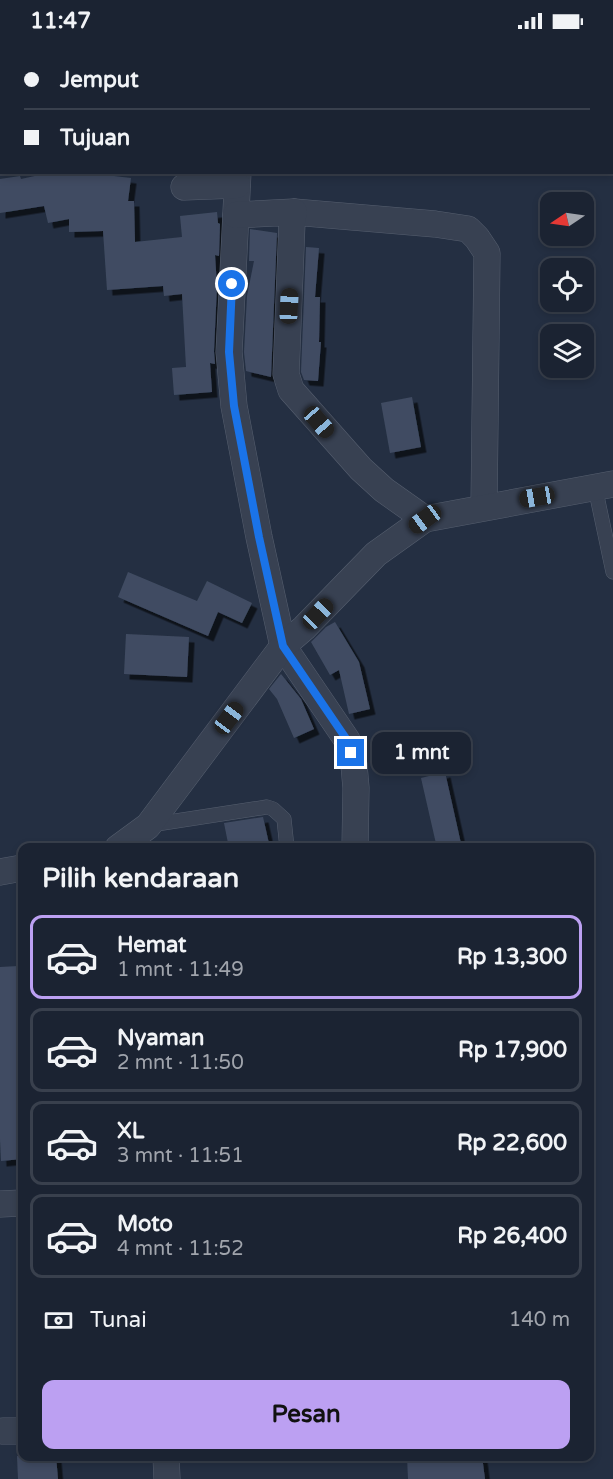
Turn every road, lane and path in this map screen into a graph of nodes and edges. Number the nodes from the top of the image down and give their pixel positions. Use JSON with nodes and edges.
{"nodes":[{"id":1,"x":238,"y":179,"type":"edge"},
{"id":2,"x":184,"y":187,"type":"dead end"},
{"id":3,"x":294,"y":212,"type":"junction"},
{"id":4,"x":236,"y":215,"type":"junction"},
{"id":5,"x":604,"y":486,"type":"edge"},
{"id":6,"x":484,"y":507,"type":"junction"},
{"id":7,"x":425,"y":519,"type":"junction"},
{"id":8,"x":613,"y":572,"type":"edge"},
{"id":9,"x":283,"y":646,"type":"junction"},
{"id":10,"x":148,"y":826,"type":"junction"},
{"id":11,"x":125,"y":843,"type":"edge"},
{"id":12,"x":286,"y":843,"type":"edge"},
{"id":13,"x":356,"y":843,"type":"edge"},
{"id":14,"x":18,"y":869,"type":"edge"},
{"id":15,"x":0,"y":872,"type":"edge"},
{"id":16,"x":18,"y":1203,"type":"edge"},
{"id":17,"x":0,"y":1204,"type":"edge"},
{"id":18,"x":166,"y":1461,"type":"edge"},
{"id":19,"x":167,"y":1479,"type":"edge"}],
"edges":[{"from":1,"to":2,"type":"street"},
{"from":1,"to":4,"type":"street"},
{"from":3,"to":4,"type":"street"},
{"from":3,"to":6,"type":"street"},
{"from":3,"to":7,"type":"street"},
{"from":4,"to":9,"type":"street"},
{"from":5,"to":6,"type":"street"},
{"from":5,"to":8,"type":"lane"},
{"from":6,"to":7,"type":"street"},
{"from":7,"to":9,"type":"street"},
{"from":9,"to":10,"type":"street"},
{"from":9,"to":13,"type":"street"},
{"from":10,"to":11,"type":"street"},
{"from":10,"to":12,"type":"lane"},
{"from":14,"to":15,"type":"street"},
{"from":16,"to":17,"type":"street"},
{"from":18,"to":19,"type":"street"}]}
